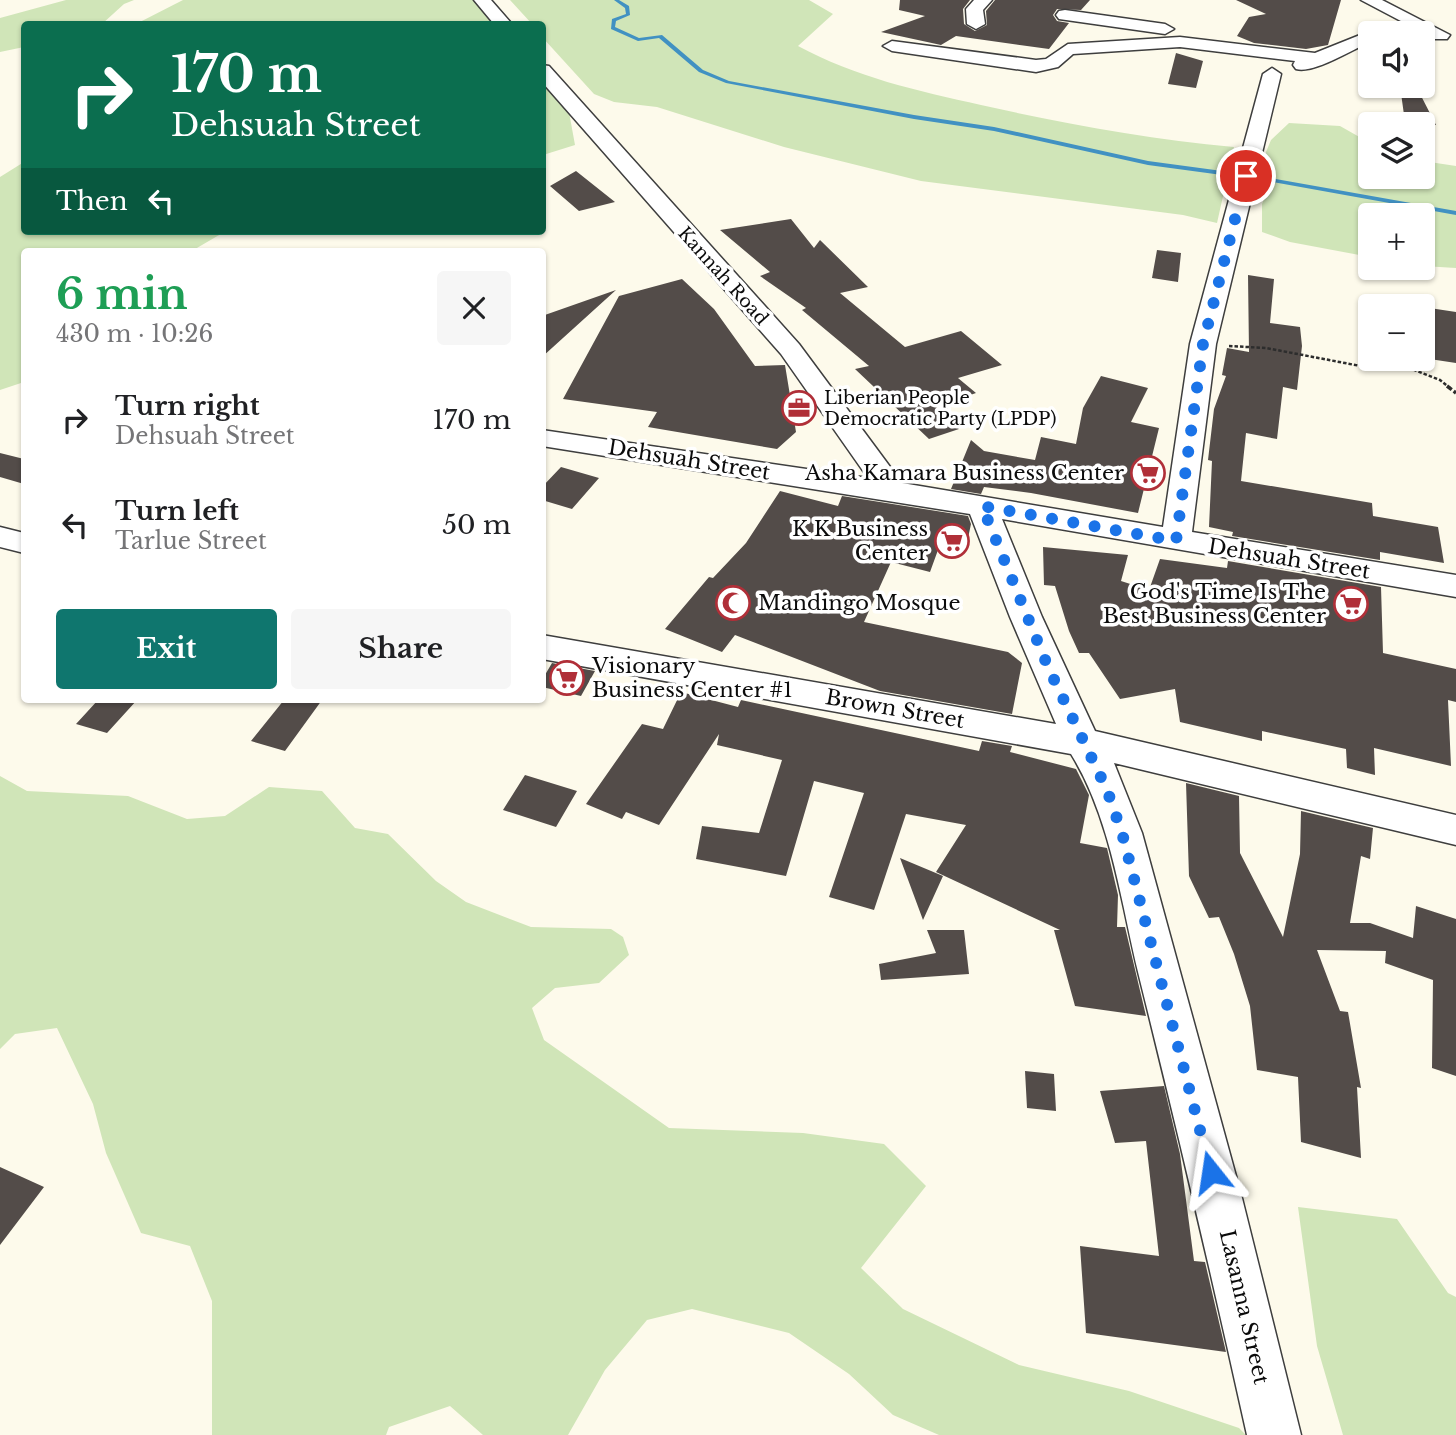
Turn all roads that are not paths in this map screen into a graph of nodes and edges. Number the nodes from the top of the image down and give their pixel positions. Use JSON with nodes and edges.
{"nodes":[{"id":1,"x":482,"y":0,"type":"edge"},
{"id":2,"x":984,"y":0,"type":"edge"},
{"id":3,"x":1369,"y":0,"type":"edge"},
{"id":4,"x":1065,"y":15,"type":"dead end"},
{"id":5,"x":1183,"y":19,"type":"dead end"},
{"id":6,"x":500,"y":21,"type":"edge"},
{"id":7,"x":976,"y":24,"type":"dead end"},
{"id":8,"x":1449,"y":36,"type":"edge"},
{"id":9,"x":1358,"y":43,"type":"edge"},
{"id":10,"x":892,"y":46,"type":"dead end"},
{"id":11,"x":1242,"y":50,"type":"junction"},
{"id":12,"x":1322,"y":59,"type":"junction"},
{"id":13,"x":546,"y":74,"type":"edge"},
{"id":14,"x":1272,"y":74,"type":"junction"},
{"id":15,"x":546,"y":439,"type":"edge"},
{"id":16,"x":892,"y":491,"type":"junction"},
{"id":17,"x":982,"y":506,"type":"junction"},
{"id":18,"x":0,"y":537,"type":"edge"},
{"id":19,"x":1176,"y":541,"type":"junction"},
{"id":20,"x":21,"y":542,"type":"edge"},
{"id":21,"x":1456,"y":586,"type":"edge"},
{"id":22,"x":546,"y":648,"type":"edge"},
{"id":23,"x":1082,"y":742,"type":"junction"},
{"id":24,"x":1456,"y":830,"type":"edge"},
{"id":25,"x":1274,"y":1435,"type":"edge"}],
"edges":[{"from":1,"to":6,"type":"street"},
{"from":2,"to":7,"type":"street"},
{"from":3,"to":8,"type":"street"},
{"from":4,"to":11,"type":"street"},
{"from":5,"to":11,"type":"street"},
{"from":9,"to":12,"type":"street"},
{"from":10,"to":11,"type":"street"},
{"from":11,"to":12,"type":"street"},
{"from":11,"to":14,"type":"street"},
{"from":12,"to":14,"type":"street"},
{"from":13,"to":16,"type":"street","name":"Kannah Road"},
{"from":14,"to":19,"type":"street"},
{"from":15,"to":16,"type":"street","name":"Dehsuah Street"},
{"from":16,"to":17,"type":"street","name":"Dehsuah Street"},
{"from":17,"to":19,"type":"street","name":"Dehsuah Street"},
{"from":17,"to":23,"type":"street","name":"Lasanna Street"},
{"from":18,"to":20,"type":"street"},
{"from":19,"to":21,"type":"street","name":"Dehsuah Street"},
{"from":22,"to":23,"type":"street","name":"Brown Street"},
{"from":23,"to":24,"type":"street","name":"Brown Street"},
{"from":23,"to":25,"type":"street","name":"Lasanna Street"}]}
